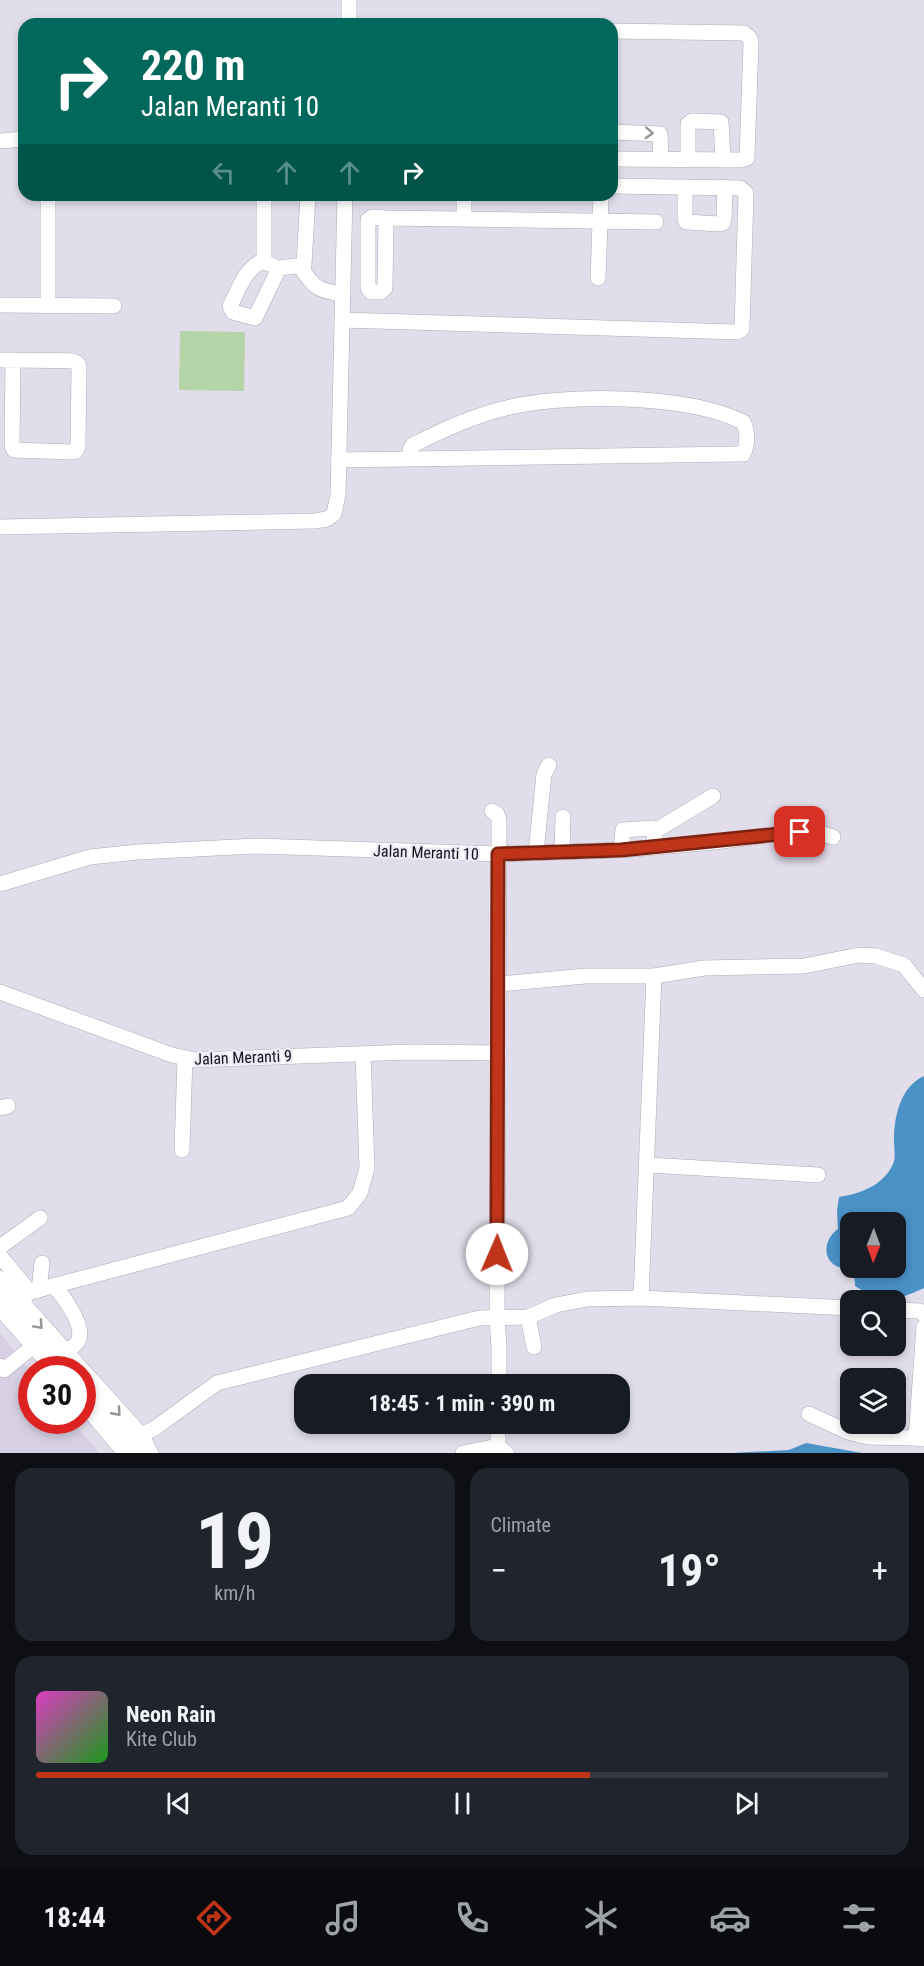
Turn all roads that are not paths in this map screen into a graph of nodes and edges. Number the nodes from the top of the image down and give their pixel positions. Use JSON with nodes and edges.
{"nodes":[{"id":1,"x":349,"y":0,"type":"edge"},
{"id":2,"x":349,"y":18,"type":"edge"},
{"id":3,"x":618,"y":31,"type":"edge"},
{"id":4,"x":618,"y":132,"type":"edge"},
{"id":5,"x":18,"y":140,"type":"edge"},
{"id":6,"x":0,"y":141,"type":"edge"},
{"id":7,"x":618,"y":159,"type":"edge"},
{"id":8,"x":661,"y":160,"type":"junction"},
{"id":9,"x":688,"y":160,"type":"junction"},
{"id":10,"x":723,"y":160,"type":"junction"},
{"id":11,"x":618,"y":186,"type":"edge"},
{"id":12,"x":685,"y":187,"type":"junction"},
{"id":13,"x":725,"y":188,"type":"junction"},
{"id":14,"x":48,"y":201,"type":"edge"},
{"id":15,"x":264,"y":201,"type":"edge"},
{"id":16,"x":308,"y":201,"type":"edge"},
{"id":17,"x":345,"y":201,"type":"edge"},
{"id":18,"x":464,"y":201,"type":"edge"},
{"id":19,"x":601,"y":201,"type":"edge"},
{"id":20,"x":386,"y":218,"type":"dead end"},
{"id":21,"x":464,"y":218,"type":"junction"},
{"id":22,"x":601,"y":221,"type":"junction"},
{"id":23,"x":656,"y":222,"type":"dead end"},
{"id":24,"x":264,"y":260,"type":"junction"},
{"id":25,"x":301,"y":267,"type":"junction"},
{"id":26,"x":279,"y":268,"type":"junction"},
{"id":27,"x":598,"y":278,"type":"dead end"},
{"id":28,"x":343,"y":294,"type":"junction"},
{"id":29,"x":0,"y":305,"type":"edge"},
{"id":30,"x":48,"y":305,"type":"junction"},
{"id":31,"x":114,"y":306,"type":"dead end"},
{"id":32,"x":342,"y":320,"type":"junction"},
{"id":33,"x":7,"y":360,"type":"edge"},
{"id":34,"x":410,"y":459,"type":"junction"},
{"id":35,"x":339,"y":460,"type":"junction"},
{"id":36,"x":0,"y":527,"type":"edge"},
{"id":37,"x":549,"y":765,"type":"dead end"},
{"id":38,"x":712,"y":796,"type":"dead end"},
{"id":39,"x":492,"y":811,"type":"dead end"},
{"id":40,"x":563,"y":816,"type":"dead end"},
{"id":41,"x":655,"y":831,"type":"junction"},
{"id":42,"x":833,"y":837,"type":"dead end"},
{"id":43,"x":653,"y":847,"type":"junction"},
{"id":44,"x":621,"y":850,"type":"junction"},
{"id":45,"x":562,"y":852,"type":"junction"},
{"id":46,"x":536,"y":853,"type":"junction"},
{"id":47,"x":498,"y":854,"type":"junction"},
{"id":48,"x":0,"y":884,"type":"edge"},
{"id":49,"x":654,"y":976,"type":"junction"},
{"id":50,"x":499,"y":984,"type":"junction"},
{"id":51,"x":924,"y":990,"type":"edge"},
{"id":52,"x":0,"y":992,"type":"edge"},
{"id":53,"x":499,"y":1053,"type":"junction"},
{"id":54,"x":363,"y":1054,"type":"junction"},
{"id":55,"x":185,"y":1058,"type":"junction"},
{"id":56,"x":182,"y":1150,"type":"dead end"},
{"id":57,"x":648,"y":1165,"type":"junction"},
{"id":58,"x":819,"y":1175,"type":"dead end"},
{"id":59,"x":40,"y":1218,"type":"dead end"},
{"id":60,"x":0,"y":1247,"type":"edge"},
{"id":61,"x":0,"y":1256,"type":"edge"},
{"id":62,"x":42,"y":1263,"type":"dead end"},
{"id":63,"x":0,"y":1281,"type":"edge"},
{"id":64,"x":28,"y":1295,"type":"edge"},
{"id":65,"x":641,"y":1298,"type":"junction"},
{"id":66,"x":840,"y":1308,"type":"edge"},
{"id":67,"x":906,"y":1310,"type":"edge"},
{"id":68,"x":924,"y":1316,"type":"edge"},
{"id":69,"x":497,"y":1317,"type":"junction"},
{"id":70,"x":528,"y":1317,"type":"junction"},
{"id":71,"x":924,"y":1327,"type":"edge"},
{"id":72,"x":36,"y":1344,"type":"junction"},
{"id":73,"x":534,"y":1347,"type":"dead end"},
{"id":74,"x":54,"y":1356,"type":"edge"},
{"id":75,"x":58,"y":1356,"type":"edge"},
{"id":76,"x":65,"y":1356,"type":"edge"},
{"id":77,"x":1,"y":1370,"type":"edge"},
{"id":78,"x":499,"y":1374,"type":"edge"},
{"id":79,"x":96,"y":1390,"type":"edge"},
{"id":80,"x":96,"y":1414,"type":"edge"},
{"id":81,"x":809,"y":1414,"type":"dead end"},
{"id":82,"x":500,"y":1434,"type":"edge"},
{"id":83,"x":920,"y":1438,"type":"edge"},
{"id":84,"x":143,"y":1445,"type":"edge"},
{"id":85,"x":502,"y":1449,"type":"edge"},
{"id":86,"x":128,"y":1453,"type":"edge"},
{"id":87,"x":463,"y":1453,"type":"edge"}],
"edges":[{"from":1,"to":2,"type":"street"},
{"from":3,"to":10,"type":"street"},
{"from":4,"to":8,"type":"street","one_way":true},
{"from":5,"to":6,"type":"street"},
{"from":7,"to":8,"type":"street"},
{"from":8,"to":9,"type":"street"},
{"from":9,"to":10,"type":"street"},
{"from":9,"to":10,"type":"street"},
{"from":11,"to":12,"type":"street"},
{"from":12,"to":13,"type":"street"},
{"from":12,"to":13,"type":"street"},
{"from":13,"to":32,"type":"street"},
{"from":14,"to":30,"type":"street"},
{"from":15,"to":24,"type":"street"},
{"from":16,"to":25,"type":"street"},
{"from":17,"to":28,"type":"street"},
{"from":18,"to":21,"type":"street"},
{"from":19,"to":22,"type":"street"},
{"from":20,"to":21,"type":"street"},
{"from":21,"to":22,"type":"street"},
{"from":22,"to":23,"type":"street"},
{"from":22,"to":27,"type":"street"},
{"from":24,"to":26,"type":"street"},
{"from":24,"to":26,"type":"street"},
{"from":25,"to":26,"type":"street"},
{"from":25,"to":28,"type":"street"},
{"from":28,"to":32,"type":"street"},
{"from":29,"to":30,"type":"street"},
{"from":30,"to":31,"type":"street"},
{"from":32,"to":35,"type":"street"},
{"from":33,"to":33,"type":"street"},
{"from":34,"to":34,"type":"street"},
{"from":34,"to":35,"type":"street"},
{"from":35,"to":36,"type":"street"},
{"from":37,"to":46,"type":"street"},
{"from":38,"to":41,"type":"street"},
{"from":39,"to":47,"type":"street"},
{"from":40,"to":45,"type":"street"},
{"from":41,"to":43,"type":"street"},
{"from":41,"to":44,"type":"street"},
{"from":42,"to":43,"type":"street","name":"Jalan Meranti 10"},
{"from":43,"to":44,"type":"street","name":"Jalan Meranti 10"},
{"from":44,"to":45,"type":"street","name":"Jalan Meranti 10"},
{"from":45,"to":46,"type":"street","name":"Jalan Meranti 10"},
{"from":46,"to":47,"type":"street","name":"Jalan Meranti 10"},
{"from":47,"to":48,"type":"street","name":"Jalan Meranti 10"},
{"from":47,"to":50,"type":"street"},
{"from":49,"to":50,"type":"street"},
{"from":49,"to":51,"type":"street"},
{"from":49,"to":57,"type":"street"},
{"from":50,"to":53,"type":"street"},
{"from":52,"to":55,"type":"street","name":"Jalan Meranti 9"},
{"from":53,"to":54,"type":"street","name":"Jalan Meranti 9"},
{"from":53,"to":69,"type":"street"},
{"from":54,"to":55,"type":"street","name":"Jalan Meranti 9"},
{"from":54,"to":64,"type":"street"},
{"from":55,"to":56,"type":"street"},
{"from":57,"to":58,"type":"street"},
{"from":57,"to":65,"type":"street"},
{"from":59,"to":60,"type":"street"},
{"from":61,"to":64,"type":"street"},
{"from":62,"to":64,"type":"street"},
{"from":63,"to":64,"type":"main road"},
{"from":64,"to":72,"type":"main road"},
{"from":64,"to":75,"type":"main road","one_way":true},
{"from":64,"to":76,"type":"street"},
{"from":65,"to":66,"type":"street"},
{"from":65,"to":70,"type":"street"},
{"from":67,"to":68,"type":"street"},
{"from":69,"to":70,"type":"street"},
{"from":69,"to":78,"type":"street"},
{"from":69,"to":84,"type":"street"},
{"from":70,"to":73,"type":"street"},
{"from":71,"to":83,"type":"street"},
{"from":72,"to":74,"type":"main road"},
{"from":72,"to":77,"type":"street"},
{"from":79,"to":84,"type":"main road","one_way":true},
{"from":80,"to":86,"type":"main road"},
{"from":81,"to":83,"type":"street"},
{"from":82,"to":85,"type":"street"},
{"from":85,"to":87,"type":"street"}]}
